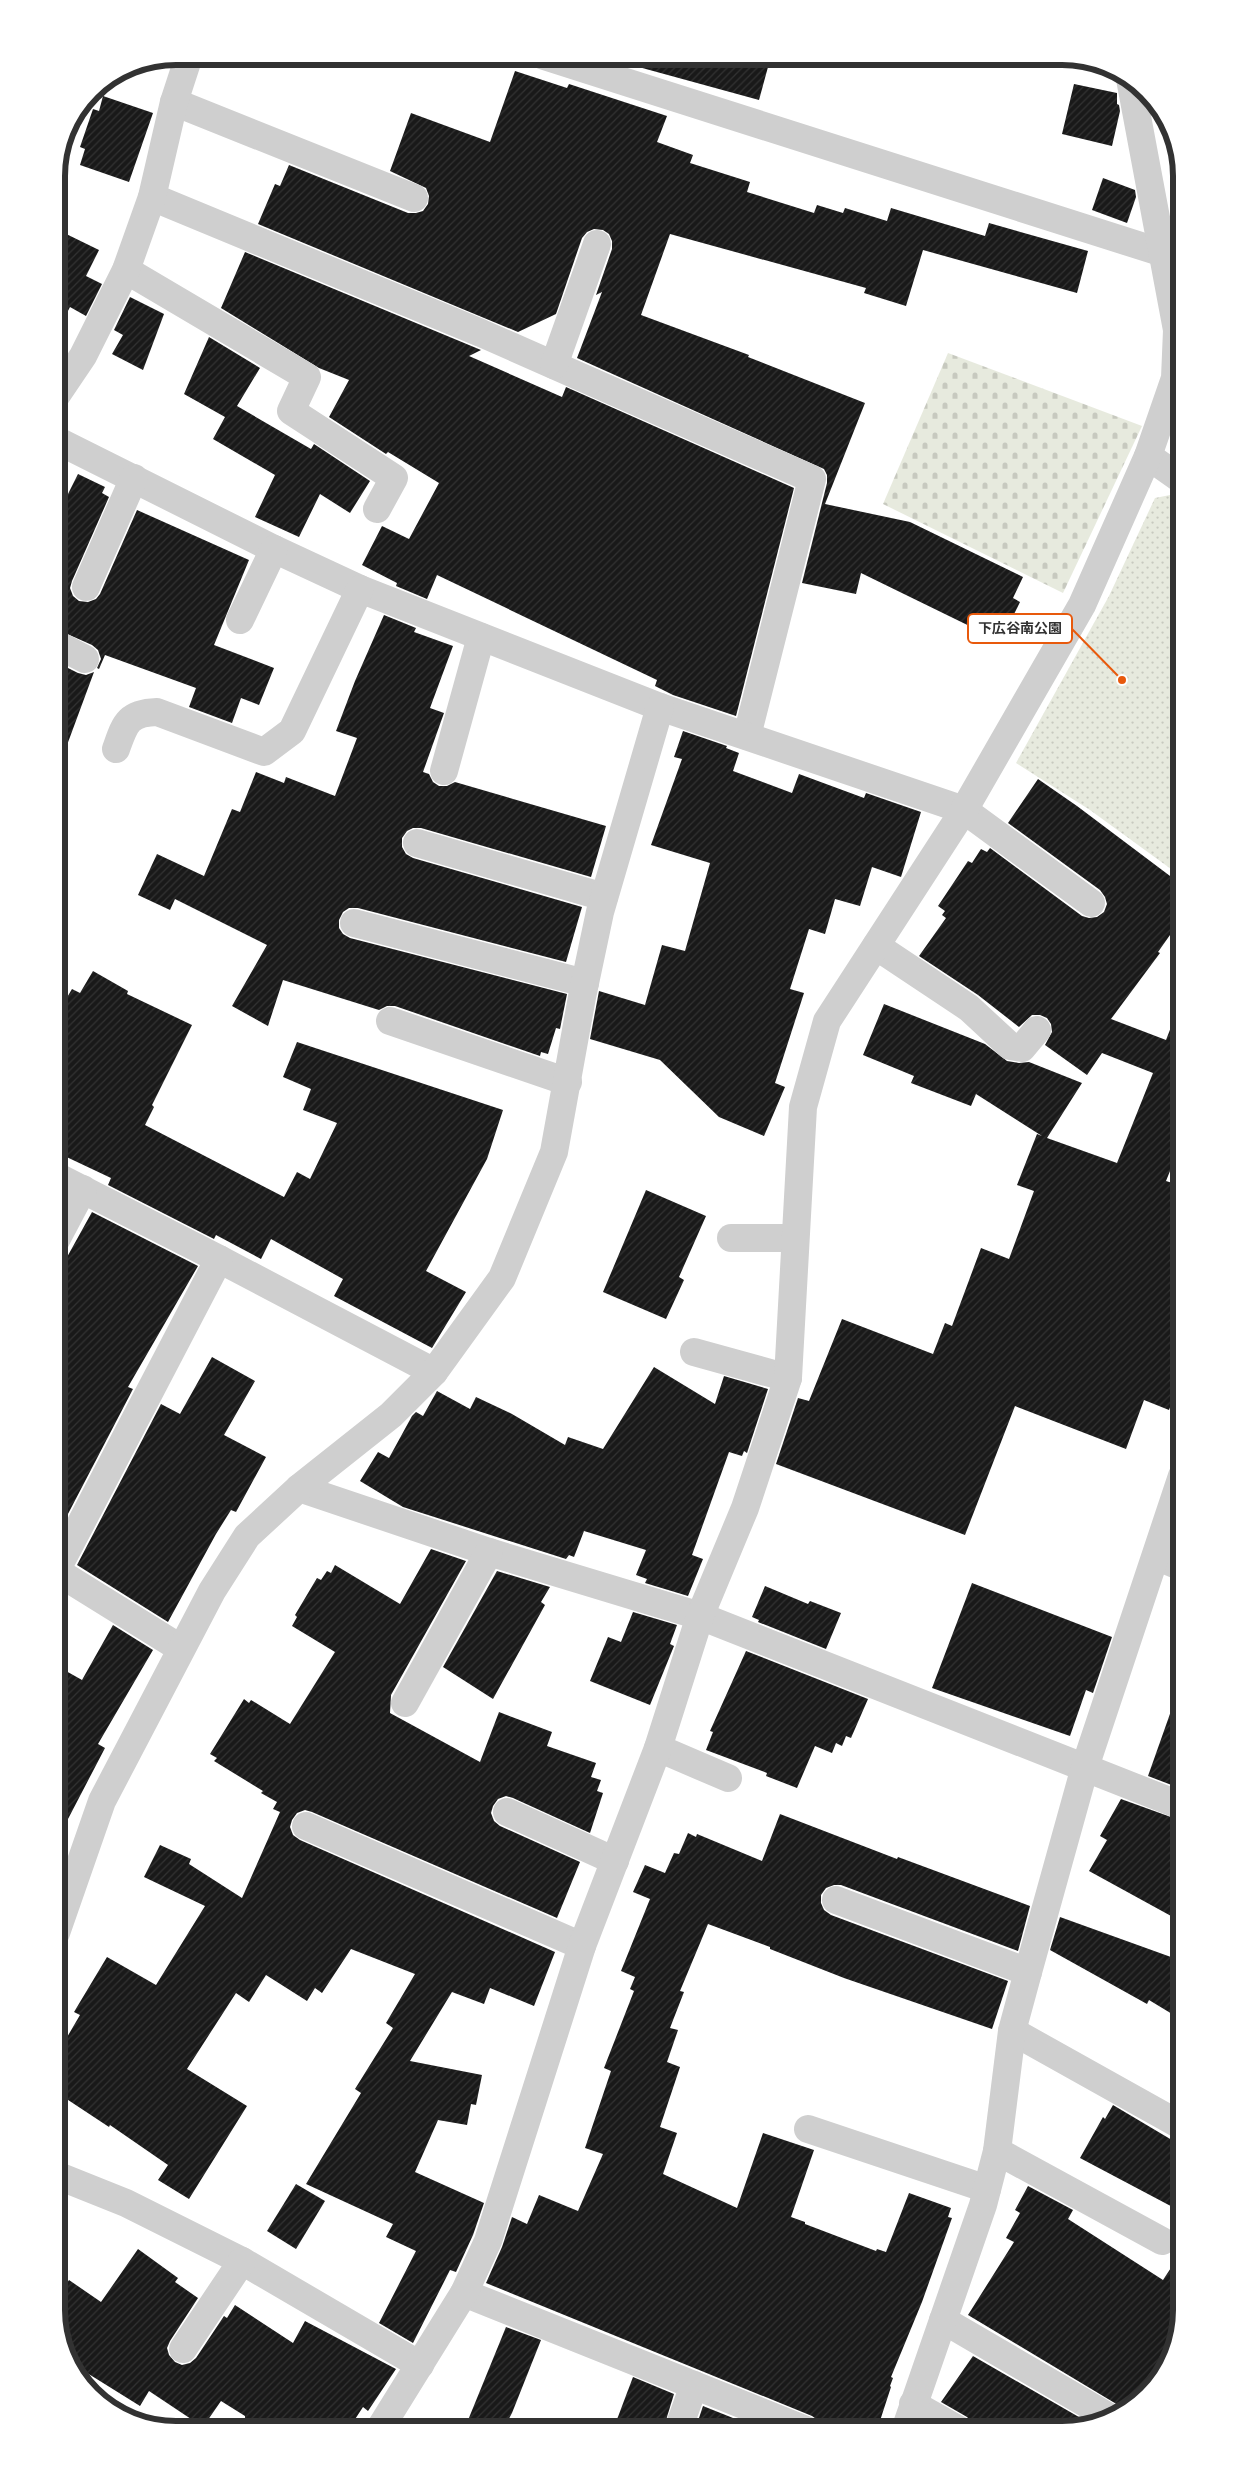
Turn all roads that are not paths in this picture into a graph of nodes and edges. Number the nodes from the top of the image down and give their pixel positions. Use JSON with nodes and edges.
{"nodes":[{"id":1,"x":187,"y":65,"type":"edge"},
{"id":2,"x":572,"y":65,"type":"edge"},
{"id":3,"x":1132,"y":90,"type":"edge"},
{"id":4,"x":174,"y":102,"type":"junction"},
{"id":5,"x":152,"y":197,"type":"junction"},
{"id":6,"x":414,"y":198,"type":"dead end"},
{"id":7,"x":597,"y":244,"type":"dead end"},
{"id":8,"x":1163,"y":253,"type":"junction"},
{"id":9,"x":126,"y":270,"type":"junction"},
{"id":10,"x":1173,"y":308,"type":"edge"},
{"id":11,"x":554,"y":365,"type":"junction"},
{"id":12,"x":65,"y":383,"type":"edge"},
{"id":13,"x":1173,"y":384,"type":"edge"},
{"id":14,"x":65,"y":444,"type":"edge"},
{"id":15,"x":1148,"y":456,"type":"junction"},
{"id":16,"x":1173,"y":474,"type":"edge"},
{"id":17,"x":134,"y":478,"type":"junction"},
{"id":18,"x":377,"y":509,"type":"dead end"},
{"id":19,"x":274,"y":549,"type":"junction"},
{"id":20,"x":86,"y":587,"type":"dead end"},
{"id":21,"x":360,"y":589,"type":"junction"},
{"id":22,"x":240,"y":620,"type":"dead end"},
{"id":23,"x":481,"y":637,"type":"junction"},
{"id":24,"x":65,"y":648,"type":"edge"},
{"id":25,"x":85,"y":658,"type":"dead end"},
{"id":26,"x":660,"y":707,"type":"junction"},
{"id":27,"x":747,"y":736,"type":"junction"},
{"id":28,"x":116,"y":749,"type":"dead end"},
{"id":29,"x":444,"y":771,"type":"dead end"},
{"id":30,"x":964,"y":810,"type":"junction"},
{"id":31,"x":417,"y":843,"type":"dead end"},
{"id":32,"x":604,"y":897,"type":"junction"},
{"id":33,"x":1091,"y":903,"type":"dead end"},
{"id":34,"x":354,"y":924,"type":"dead end"},
{"id":35,"x":876,"y":946,"type":"junction"},
{"id":36,"x":585,"y":983,"type":"junction"},
{"id":37,"x":390,"y":1021,"type":"dead end"},
{"id":38,"x":1037,"y":1030,"type":"dead end"},
{"id":39,"x":568,"y":1082,"type":"junction"},
{"id":40,"x":65,"y":1180,"type":"edge"},
{"id":41,"x":83,"y":1189,"type":"junction"},
{"id":42,"x":65,"y":1223,"type":"edge"},
{"id":43,"x":731,"y":1238,"type":"dead end"},
{"id":44,"x":795,"y":1238,"type":"junction"},
{"id":45,"x":219,"y":1259,"type":"junction"},
{"id":46,"x":694,"y":1352,"type":"dead end"},
{"id":47,"x":434,"y":1372,"type":"junction"},
{"id":48,"x":788,"y":1378,"type":"junction"},
{"id":49,"x":299,"y":1488,"type":"junction"},
{"id":50,"x":1173,"y":1504,"type":"edge"},
{"id":51,"x":489,"y":1552,"type":"junction"},
{"id":52,"x":65,"y":1554,"type":"edge"},
{"id":53,"x":1156,"y":1556,"type":"junction"},
{"id":54,"x":1173,"y":1563,"type":"edge"},
{"id":55,"x":65,"y":1577,"type":"edge"},
{"id":56,"x":700,"y":1616,"type":"junction"},
{"id":57,"x":180,"y":1648,"type":"junction"},
{"id":58,"x":405,"y":1703,"type":"dead end"},
{"id":59,"x":658,"y":1748,"type":"junction"},
{"id":60,"x":1085,"y":1767,"type":"junction"},
{"id":61,"x":728,"y":1778,"type":"dead end"},
{"id":62,"x":1173,"y":1802,"type":"edge"},
{"id":63,"x":507,"y":1812,"type":"dead end"},
{"id":64,"x":306,"y":1826,"type":"dead end"},
{"id":65,"x":615,"y":1861,"type":"junction"},
{"id":66,"x":65,"y":1881,"type":"edge"},
{"id":67,"x":836,"y":1900,"type":"dead end"},
{"id":68,"x":582,"y":1946,"type":"junction"},
{"id":69,"x":1028,"y":1972,"type":"junction"},
{"id":70,"x":1012,"y":2031,"type":"junction"},
{"id":71,"x":1173,"y":2121,"type":"edge"},
{"id":72,"x":808,"y":2129,"type":"dead end"},
{"id":73,"x":997,"y":2151,"type":"junction"},
{"id":74,"x":65,"y":2179,"type":"edge"},
{"id":75,"x":987,"y":2188,"type":"junction"},
{"id":76,"x":1162,"y":2241,"type":"dead end"},
{"id":77,"x":242,"y":2261,"type":"junction"},
{"id":78,"x":464,"y":2293,"type":"junction"},
{"id":79,"x":943,"y":2320,"type":"junction"},
{"id":80,"x":183,"y":2349,"type":"dead end"},
{"id":81,"x":420,"y":2365,"type":"junction"},
{"id":82,"x":694,"y":2385,"type":"junction"},
{"id":83,"x":913,"y":2404,"type":"junction"},
{"id":84,"x":1104,"y":2413,"type":"edge"},
{"id":85,"x":384,"y":2421,"type":"edge"},
{"id":86,"x":681,"y":2421,"type":"edge"},
{"id":87,"x":784,"y":2421,"type":"edge"},
{"id":88,"x":908,"y":2421,"type":"edge"},
{"id":89,"x":942,"y":2421,"type":"edge"}],
"edges":[{"from":1,"to":4,"type":"street"},
{"from":2,"to":8,"type":"street"},
{"from":3,"to":8,"type":"street"},
{"from":4,"to":5,"type":"street"},
{"from":4,"to":6,"type":"street"},
{"from":5,"to":9,"type":"street"},
{"from":5,"to":11,"type":"street"},
{"from":7,"to":11,"type":"street"},
{"from":8,"to":10,"type":"street"},
{"from":9,"to":12,"type":"street"},
{"from":9,"to":18,"type":"street"},
{"from":11,"to":27,"type":"street"},
{"from":13,"to":15,"type":"street"},
{"from":14,"to":17,"type":"street"},
{"from":15,"to":16,"type":"street"},
{"from":15,"to":30,"type":"street"},
{"from":17,"to":19,"type":"street"},
{"from":17,"to":20,"type":"street"},
{"from":19,"to":21,"type":"street"},
{"from":19,"to":22,"type":"street"},
{"from":21,"to":23,"type":"street"},
{"from":21,"to":28,"type":"street"},
{"from":23,"to":26,"type":"street"},
{"from":23,"to":29,"type":"street"},
{"from":24,"to":25,"type":"street"},
{"from":26,"to":27,"type":"street"},
{"from":26,"to":32,"type":"street"},
{"from":27,"to":30,"type":"street"},
{"from":30,"to":33,"type":"street"},
{"from":30,"to":35,"type":"street"},
{"from":31,"to":32,"type":"street"},
{"from":32,"to":36,"type":"street"},
{"from":34,"to":36,"type":"street"},
{"from":35,"to":38,"type":"street"},
{"from":35,"to":44,"type":"street"},
{"from":36,"to":39,"type":"street"},
{"from":37,"to":39,"type":"street"},
{"from":39,"to":47,"type":"street"},
{"from":40,"to":41,"type":"street"},
{"from":41,"to":42,"type":"street"},
{"from":41,"to":45,"type":"street"},
{"from":43,"to":44,"type":"street"},
{"from":44,"to":48,"type":"street"},
{"from":45,"to":47,"type":"street"},
{"from":45,"to":52,"type":"street"},
{"from":46,"to":48,"type":"street"},
{"from":47,"to":49,"type":"street"},
{"from":48,"to":56,"type":"street"},
{"from":49,"to":51,"type":"street"},
{"from":49,"to":57,"type":"street"},
{"from":50,"to":53,"type":"street"},
{"from":51,"to":56,"type":"street"},
{"from":51,"to":58,"type":"street"},
{"from":53,"to":54,"type":"street"},
{"from":53,"to":60,"type":"street"},
{"from":55,"to":57,"type":"street"},
{"from":56,"to":59,"type":"street"},
{"from":56,"to":60,"type":"street"},
{"from":57,"to":66,"type":"street"},
{"from":59,"to":61,"type":"street"},
{"from":59,"to":65,"type":"street"},
{"from":60,"to":62,"type":"street"},
{"from":60,"to":69,"type":"street"},
{"from":63,"to":65,"type":"street"},
{"from":64,"to":68,"type":"street"},
{"from":65,"to":68,"type":"street"},
{"from":67,"to":69,"type":"street"},
{"from":68,"to":78,"type":"street"},
{"from":69,"to":70,"type":"street"},
{"from":70,"to":71,"type":"street"},
{"from":70,"to":73,"type":"street"},
{"from":72,"to":75,"type":"street"},
{"from":73,"to":75,"type":"street"},
{"from":73,"to":76,"type":"street"},
{"from":74,"to":77,"type":"street"},
{"from":75,"to":79,"type":"street"},
{"from":77,"to":80,"type":"street"},
{"from":77,"to":81,"type":"street"},
{"from":78,"to":81,"type":"street"},
{"from":78,"to":82,"type":"street"},
{"from":79,"to":83,"type":"street"},
{"from":79,"to":84,"type":"street"},
{"from":81,"to":85,"type":"street"},
{"from":82,"to":86,"type":"street"},
{"from":82,"to":87,"type":"street"},
{"from":83,"to":88,"type":"street"},
{"from":83,"to":89,"type":"street"}]}
